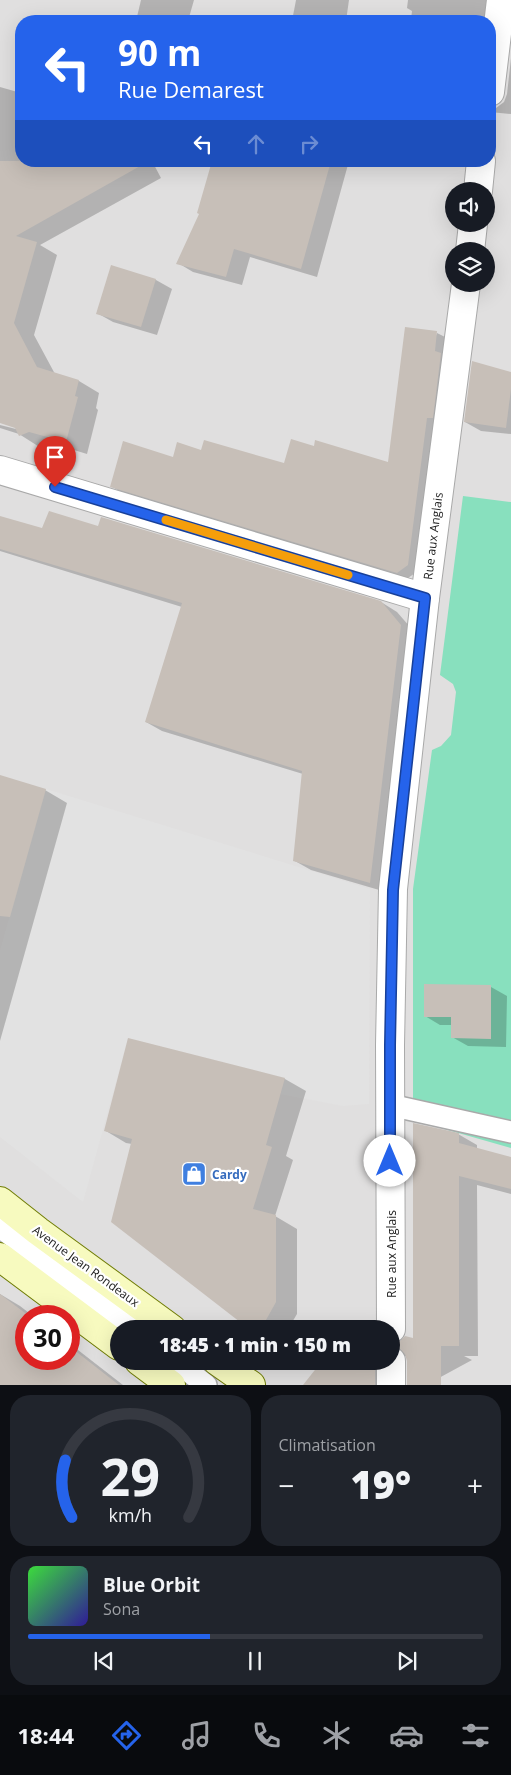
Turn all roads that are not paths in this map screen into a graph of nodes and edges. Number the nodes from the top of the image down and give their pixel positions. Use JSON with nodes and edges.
{"nodes":[{"id":1,"x":501,"y":0,"type":"edge"},
{"id":2,"x":496,"y":42,"type":"edge"},
{"id":3,"x":480,"y":167,"type":"edge"},
{"id":4,"x":479,"y":182,"type":"edge"},
{"id":5,"x":465,"y":292,"type":"edge"},
{"id":6,"x":0,"y":470,"type":"edge"},
{"id":7,"x":425,"y":598,"type":"junction"},
{"id":8,"x":390,"y":1104,"type":"junction"},
{"id":9,"x":511,"y":1132,"type":"edge"},
{"id":10,"x":0,"y":1201,"type":"edge"},
{"id":11,"x":0,"y":1227,"type":"edge"},
{"id":12,"x":0,"y":1257,"type":"edge"},
{"id":13,"x":120,"y":1320,"type":"edge"},
{"id":14,"x":160,"y":1320,"type":"edge"},
{"id":15,"x":391,"y":1320,"type":"edge"},
{"id":16,"x":110,"y":1339,"type":"edge"},
{"id":17,"x":151,"y":1370,"type":"edge"},
{"id":18,"x":187,"y":1370,"type":"edge"},
{"id":19,"x":230,"y":1370,"type":"edge"},
{"id":20,"x":391,"y":1370,"type":"edge"},
{"id":21,"x":170,"y":1385,"type":"edge"},
{"id":22,"x":206,"y":1385,"type":"edge"},
{"id":23,"x":251,"y":1385,"type":"edge"},
{"id":24,"x":391,"y":1385,"type":"edge"}],
"edges":[{"from":1,"to":2,"type":"street"},
{"from":3,"to":4,"type":"street"},
{"from":5,"to":7,"type":"street","name":"Rue aux Anglais"},
{"from":6,"to":7,"type":"street"},
{"from":7,"to":8,"type":"street","name":"Rue aux Anglais"},
{"from":8,"to":9,"type":"lane"},
{"from":8,"to":15,"type":"street","name":"Rue aux Anglais"},
{"from":10,"to":14,"type":"main road","name":"Avenue Jean Rondeaux"},
{"from":11,"to":13,"type":"lane","name":"Avenue Jean Rondeaux"},
{"from":12,"to":16,"type":"main road"},
{"from":17,"to":21,"type":"main road"},
{"from":18,"to":22,"type":"lane"},
{"from":19,"to":23,"type":"main road"},
{"from":20,"to":24,"type":"street"}]}
